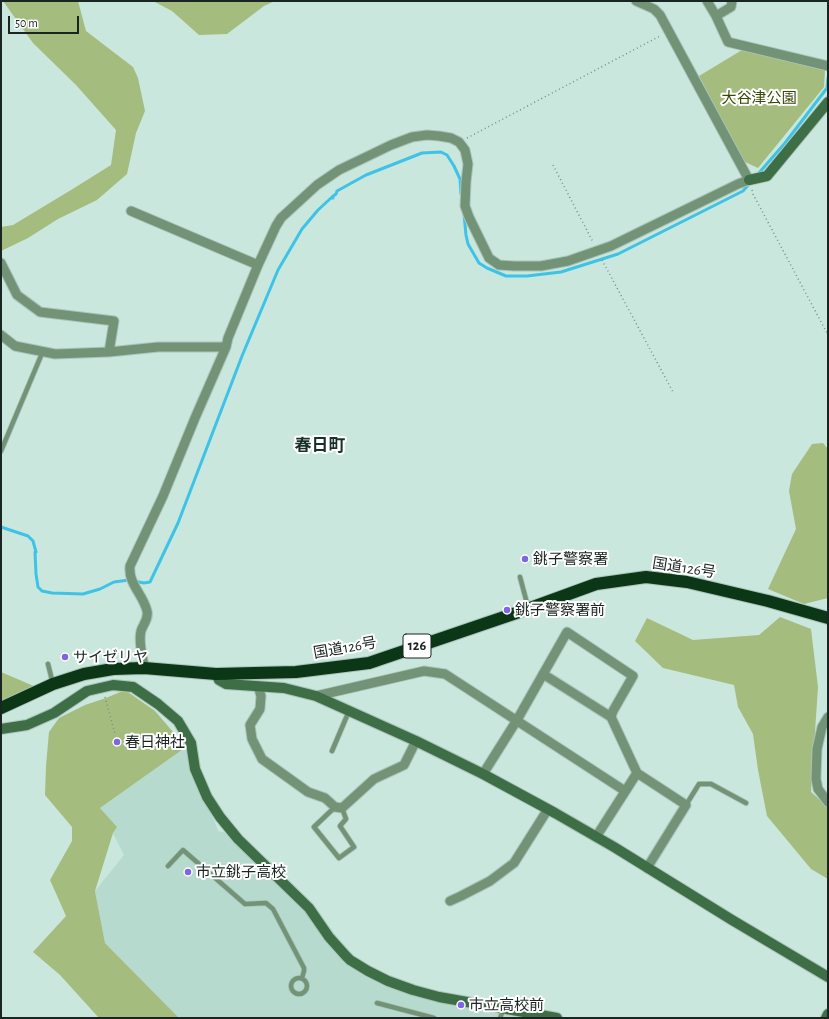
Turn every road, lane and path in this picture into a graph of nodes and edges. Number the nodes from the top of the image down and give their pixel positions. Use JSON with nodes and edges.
{"nodes":[{"id":1,"x":636,"y":1,"type":"edge"},
{"id":2,"x":707,"y":1,"type":"edge"},
{"id":3,"x":732,"y":1,"type":"edge"},
{"id":4,"x":716,"y":16,"type":"junction"},
{"id":5,"x":668,"y":31,"type":"junction"},
{"id":6,"x":827,"y":66,"type":"edge"},
{"id":7,"x":828,"y":102,"type":"edge"},
{"id":8,"x":458,"y":142,"type":"junction"},
{"id":9,"x":553,"y":165,"type":"dead end"},
{"id":10,"x":749,"y":180,"type":"junction"},
{"id":11,"x":131,"y":211,"type":"dead end"},
{"id":12,"x":598,"y":250,"type":"junction"},
{"id":13,"x":1,"y":263,"type":"edge"},
{"id":14,"x":258,"y":265,"type":"junction"},
{"id":15,"x":1,"y":335,"type":"edge"},
{"id":16,"x":828,"y":335,"type":"edge"},
{"id":17,"x":226,"y":347,"type":"junction"},
{"id":18,"x":43,"y":351,"type":"junction"},
{"id":19,"x":109,"y":352,"type":"junction"},
{"id":20,"x":673,"y":392,"type":"dead end"},
{"id":21,"x":1,"y":451,"type":"edge"},
{"id":22,"x":520,"y":577,"type":"dead end"},
{"id":23,"x":529,"y":609,"type":"junction"},
{"id":24,"x":828,"y":618,"type":"edge"},
{"id":25,"x":48,"y":664,"type":"dead end"},
{"id":26,"x":144,"y":668,"type":"junction"},
{"id":27,"x":216,"y":674,"type":"junction"},
{"id":28,"x":543,"y":674,"type":"junction"},
{"id":29,"x":53,"y":684,"type":"junction"},
{"id":30,"x":258,"y":686,"type":"junction"},
{"id":31,"x":103,"y":687,"type":"junction"},
{"id":32,"x":316,"y":696,"type":"junction"},
{"id":33,"x":1,"y":708,"type":"edge"},
{"id":34,"x":349,"y":711,"type":"junction"},
{"id":35,"x":611,"y":717,"type":"junction"},
{"id":36,"x":828,"y":717,"type":"edge"},
{"id":37,"x":517,"y":720,"type":"junction"},
{"id":38,"x":1,"y":729,"type":"edge"},
{"id":39,"x":115,"y":734,"type":"dead end"},
{"id":40,"x":416,"y":741,"type":"junction"},
{"id":41,"x":332,"y":751,"type":"dead end"},
{"id":42,"x":637,"y":773,"type":"junction"},
{"id":43,"x":483,"y":774,"type":"junction"},
{"id":44,"x":625,"y":791,"type":"junction"},
{"id":45,"x":746,"y":802,"type":"dead end"},
{"id":46,"x":828,"y":802,"type":"edge"},
{"id":47,"x":686,"y":805,"type":"junction"},
{"id":48,"x":338,"y":808,"type":"junction"},
{"id":49,"x":548,"y":809,"type":"junction"},
{"id":50,"x":596,"y":837,"type":"junction"},
{"id":51,"x":168,"y":866,"type":"dead end"},
{"id":52,"x":647,"y":868,"type":"junction"},
{"id":53,"x":450,"y":901,"type":"dead end"},
{"id":54,"x":828,"y":977,"type":"edge"},
{"id":55,"x":302,"y":978,"type":"dead end"},
{"id":56,"x":377,"y":1004,"type":"dead end"},
{"id":57,"x":504,"y":1008,"type":"junction"},
{"id":58,"x":828,"y":1014,"type":"edge"},
{"id":59,"x":434,"y":1018,"type":"edge"},
{"id":60,"x":500,"y":1018,"type":"edge"},
{"id":61,"x":557,"y":1018,"type":"edge"},
{"id":62,"x":826,"y":1018,"type":"edge"}],
"edges":[{"from":1,"to":5,"type":"street"},
{"from":2,"to":4,"type":"street"},
{"from":3,"to":4,"type":"street"},
{"from":4,"to":6,"type":"street"},
{"from":5,"to":8,"type":"path"},
{"from":5,"to":10,"type":"street"},
{"from":7,"to":10,"type":"street"},
{"from":8,"to":12,"type":"street"},
{"from":8,"to":14,"type":"street"},
{"from":9,"to":12,"type":"path"},
{"from":10,"to":12,"type":"street"},
{"from":10,"to":16,"type":"path"},
{"from":11,"to":14,"type":"street"},
{"from":12,"to":20,"type":"path"},
{"from":13,"to":19,"type":"street"},
{"from":14,"to":17,"type":"street"},
{"from":15,"to":18,"type":"street"},
{"from":17,"to":19,"type":"street"},
{"from":17,"to":26,"type":"street"},
{"from":18,"to":19,"type":"street"},
{"from":18,"to":21,"type":"lane"},
{"from":22,"to":23,"type":"lane"},
{"from":23,"to":24,"type":"highway","name":"国道126号","number":"126"},
{"from":23,"to":27,"type":"highway","name":"国道126号","number":"126"},
{"from":25,"to":29,"type":"lane"},
{"from":26,"to":27,"type":"highway","name":"国道126号","number":"126"},
{"from":26,"to":29,"type":"highway","name":"国道126号","number":"126"},
{"from":27,"to":30,"type":"street"},
{"from":28,"to":35,"type":"street"},
{"from":28,"to":35,"type":"street"},
{"from":28,"to":37,"type":"street"},
{"from":29,"to":33,"type":"highway","name":"国道126号","number":"126"},
{"from":30,"to":32,"type":"street"},
{"from":30,"to":48,"type":"street"},
{"from":31,"to":38,"type":"street"},
{"from":31,"to":39,"type":"path"},
{"from":31,"to":57,"type":"street"},
{"from":32,"to":34,"type":"street"},
{"from":32,"to":37,"type":"street"},
{"from":34,"to":40,"type":"street"},
{"from":34,"to":41,"type":"lane"},
{"from":35,"to":42,"type":"street"},
{"from":36,"to":46,"type":"street"},
{"from":37,"to":43,"type":"street"},
{"from":37,"to":44,"type":"street"},
{"from":40,"to":43,"type":"street"},
{"from":40,"to":48,"type":"street"},
{"from":42,"to":44,"type":"street"},
{"from":42,"to":47,"type":"street"},
{"from":43,"to":49,"type":"street"},
{"from":44,"to":50,"type":"street"},
{"from":45,"to":47,"type":"lane"},
{"from":47,"to":52,"type":"street"},
{"from":48,"to":48,"type":"lane"},
{"from":49,"to":50,"type":"street"},
{"from":49,"to":53,"type":"street"},
{"from":50,"to":52,"type":"street"},
{"from":51,"to":55,"type":"lane"},
{"from":52,"to":54,"type":"street"},
{"from":56,"to":59,"type":"lane"},
{"from":57,"to":60,"type":"lane"},
{"from":57,"to":61,"type":"street"},
{"from":58,"to":62,"type":"street"}]}
